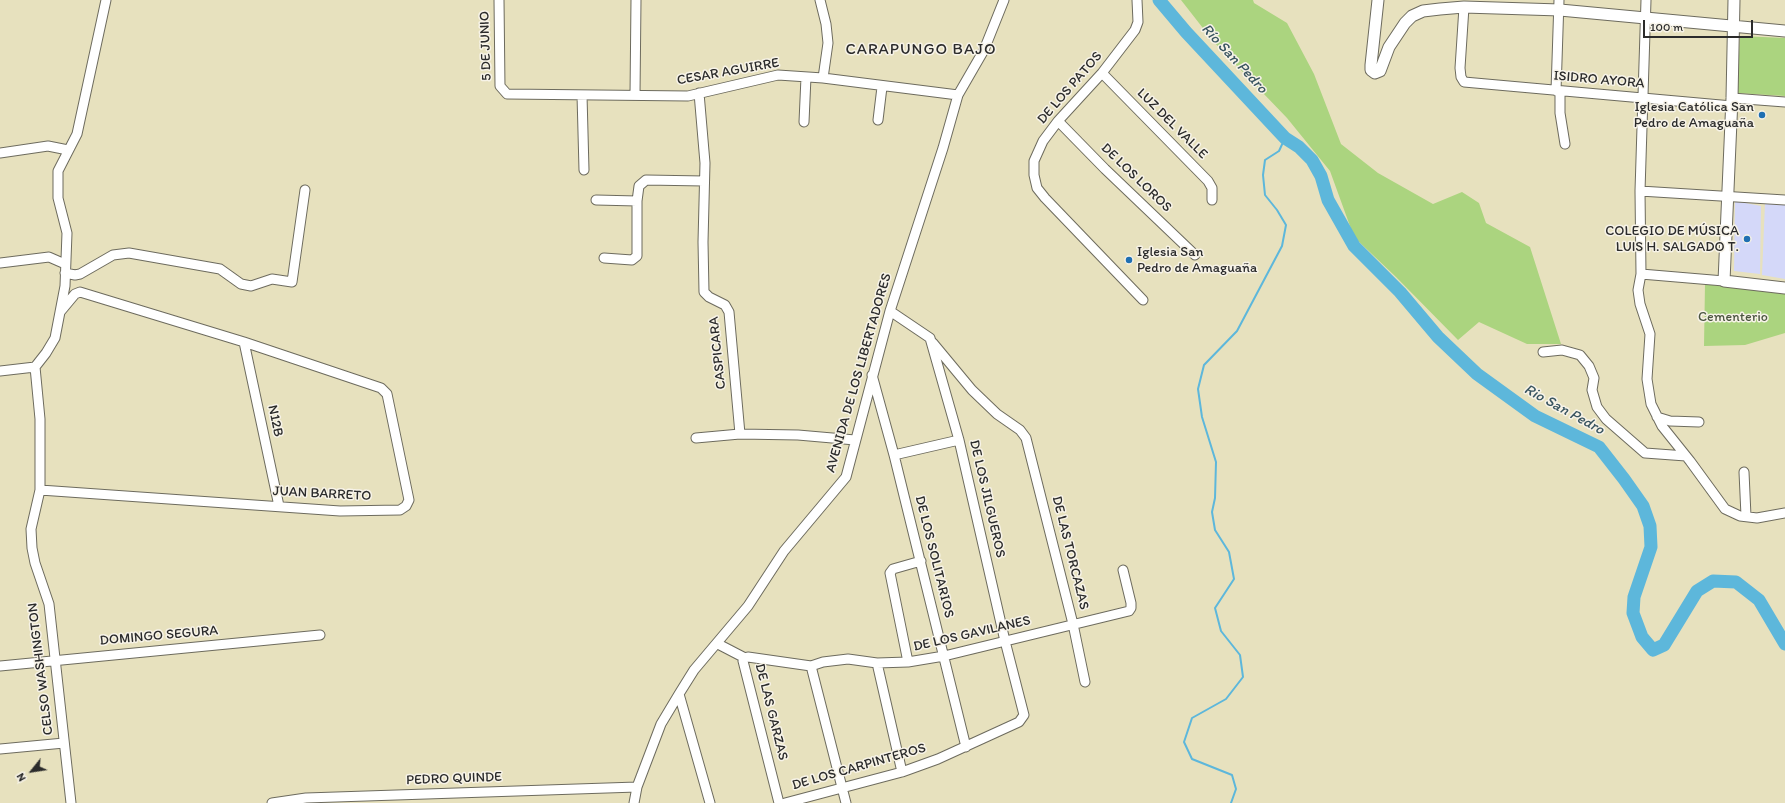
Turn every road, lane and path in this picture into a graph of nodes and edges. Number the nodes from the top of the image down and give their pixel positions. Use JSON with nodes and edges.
{"nodes":[{"id":1,"x":106,"y":0,"type":"edge"},
{"id":2,"x":499,"y":0,"type":"edge"},
{"id":3,"x":636,"y":0,"type":"edge"},
{"id":4,"x":820,"y":0,"type":"edge"},
{"id":5,"x":1004,"y":0,"type":"edge"},
{"id":6,"x":1137,"y":0,"type":"edge"},
{"id":7,"x":1378,"y":0,"type":"edge"},
{"id":8,"x":1646,"y":0,"type":"edge"},
{"id":9,"x":1734,"y":0,"type":"edge"},
{"id":10,"x":1468,"y":5,"type":"edge"},
{"id":11,"x":1560,"y":5,"type":"edge"},
{"id":12,"x":1647,"y":19,"type":"junction"},
{"id":13,"x":1734,"y":27,"type":"junction"},
{"id":14,"x":1785,"y":31,"type":"edge"},
{"id":15,"x":1102,"y":73,"type":"junction"},
{"id":16,"x":806,"y":77,"type":"junction"},
{"id":17,"x":823,"y":78,"type":"junction"},
{"id":18,"x":882,"y":87,"type":"junction"},
{"id":19,"x":503,"y":91,"type":"joint"},
{"id":20,"x":1558,"y":91,"type":"junction"},
{"id":21,"x":699,"y":93,"type":"junction"},
{"id":22,"x":582,"y":95,"type":"junction"},
{"id":23,"x":635,"y":95,"type":"junction"},
{"id":24,"x":958,"y":95,"type":"junction"},
{"id":25,"x":1642,"y":98,"type":"junction"},
{"id":26,"x":1732,"y":102,"type":"junction"},
{"id":27,"x":1785,"y":102,"type":"edge"},
{"id":28,"x":878,"y":120,"type":"dead end"},
{"id":29,"x":1058,"y":121,"type":"junction"},
{"id":30,"x":804,"y":122,"type":"dead end"},
{"id":31,"x":1565,"y":144,"type":"dead end"},
{"id":32,"x":68,"y":150,"type":"junction"},
{"id":33,"x":0,"y":153,"type":"edge"},
{"id":34,"x":584,"y":170,"type":"dead end"},
{"id":35,"x":704,"y":181,"type":"junction"},
{"id":36,"x":305,"y":190,"type":"dead end"},
{"id":37,"x":1640,"y":191,"type":"junction"},
{"id":38,"x":1728,"y":196,"type":"junction"},
{"id":39,"x":596,"y":200,"type":"dead end"},
{"id":40,"x":1212,"y":200,"type":"dead end"},
{"id":41,"x":1785,"y":200,"type":"edge"},
{"id":42,"x":637,"y":201,"type":"junction"},
{"id":43,"x":1195,"y":255,"type":"dead end"},
{"id":44,"x":604,"y":258,"type":"dead end"},
{"id":45,"x":0,"y":263,"type":"edge"},
{"id":46,"x":65,"y":268,"type":"junction"},
{"id":47,"x":1641,"y":274,"type":"junction"},
{"id":48,"x":1724,"y":281,"type":"junction"},
{"id":49,"x":1785,"y":288,"type":"edge"},
{"id":50,"x":1143,"y":300,"type":"dead end"},
{"id":51,"x":890,"y":311,"type":"junction"},
{"id":52,"x":60,"y":312,"type":"junction"},
{"id":53,"x":930,"y":338,"type":"junction"},
{"id":54,"x":244,"y":342,"type":"junction"},
{"id":55,"x":1543,"y":352,"type":"dead end"},
{"id":56,"x":35,"y":367,"type":"junction"},
{"id":57,"x":0,"y":371,"type":"edge"},
{"id":58,"x":872,"y":374,"type":"junction"},
{"id":59,"x":1657,"y":416,"type":"junction"},
{"id":60,"x":1699,"y":422,"type":"dead end"},
{"id":61,"x":740,"y":434,"type":"junction"},
{"id":62,"x":696,"y":438,"type":"dead end"},
{"id":63,"x":855,"y":440,"type":"junction"},
{"id":64,"x":959,"y":440,"type":"junction"},
{"id":65,"x":894,"y":455,"type":"junction"},
{"id":66,"x":1686,"y":456,"type":"junction"},
{"id":67,"x":1744,"y":472,"type":"dead end"},
{"id":68,"x":40,"y":490,"type":"junction"},
{"id":69,"x":280,"y":506,"type":"junction"},
{"id":70,"x":1785,"y":513,"type":"edge"},
{"id":71,"x":1746,"y":516,"type":"junction"},
{"id":72,"x":921,"y":561,"type":"junction"},
{"id":73,"x":1123,"y":570,"type":"dead end"},
{"id":74,"x":1073,"y":624,"type":"junction"},
{"id":75,"x":320,"y":635,"type":"dead end"},
{"id":76,"x":1005,"y":641,"type":"junction"},
{"id":77,"x":718,"y":644,"type":"junction"},
{"id":78,"x":944,"y":656,"type":"junction"},
{"id":79,"x":745,"y":658,"type":"junction"},
{"id":80,"x":55,"y":660,"type":"junction"},
{"id":81,"x":908,"y":662,"type":"junction"},
{"id":82,"x":878,"y":663,"type":"junction"},
{"id":83,"x":0,"y":666,"type":"edge"},
{"id":84,"x":811,"y":666,"type":"junction"},
{"id":85,"x":1085,"y":682,"type":"dead end"},
{"id":86,"x":679,"y":694,"type":"junction"},
{"id":87,"x":1024,"y":715,"type":"joint"},
{"id":88,"x":64,"y":743,"type":"junction"},
{"id":89,"x":966,"y":747,"type":"junction"},
{"id":90,"x":0,"y":749,"type":"edge"},
{"id":91,"x":902,"y":772,"type":"junction"},
{"id":92,"x":637,"y":787,"type":"junction"},
{"id":93,"x":843,"y":788,"type":"junction"},
{"id":94,"x":71,"y":803,"type":"edge"},
{"id":95,"x":272,"y":803,"type":"edge"},
{"id":96,"x":634,"y":803,"type":"edge"},
{"id":97,"x":710,"y":803,"type":"edge"},
{"id":98,"x":779,"y":803,"type":"edge"},
{"id":99,"x":785,"y":803,"type":"edge"},
{"id":100,"x":846,"y":803,"type":"edge"}],
"edges":[{"from":1,"to":32,"type":"street"},
{"from":2,"to":19,"type":"street","name":"5 DE JUNIO"},
{"from":3,"to":23,"type":"street"},
{"from":4,"to":17,"type":"street"},
{"from":5,"to":24,"type":"street","name":"AVENIDA DE LOS LIBERTADORES"},
{"from":6,"to":15,"type":"street","name":"DE LOS PATOS"},
{"from":7,"to":10,"type":"street"},
{"from":8,"to":12,"type":"street"},
{"from":9,"to":13,"type":"street"},
{"from":10,"to":11,"type":"street"},
{"from":10,"to":20,"type":"street","name":"ISIDRO AYORA"},
{"from":11,"to":12,"type":"street"},
{"from":11,"to":20,"type":"street"},
{"from":12,"to":13,"type":"street"},
{"from":12,"to":25,"type":"street"},
{"from":13,"to":14,"type":"street"},
{"from":13,"to":26,"type":"street"},
{"from":15,"to":29,"type":"street","name":"DE LOS PATOS"},
{"from":15,"to":40,"type":"street","name":"LUZ DEL VALLE"},
{"from":16,"to":17,"type":"street","name":"CESAR AGUIRRE"},
{"from":16,"to":21,"type":"street","name":"CESAR AGUIRRE"},
{"from":16,"to":30,"type":"street"},
{"from":17,"to":18,"type":"street","name":"CESAR AGUIRRE"},
{"from":18,"to":24,"type":"street","name":"CESAR AGUIRRE"},
{"from":18,"to":28,"type":"street"},
{"from":19,"to":22,"type":"street","name":"CESAR AGUIRRE"},
{"from":20,"to":25,"type":"street","name":"ISIDRO AYORA"},
{"from":20,"to":31,"type":"street"},
{"from":21,"to":23,"type":"street","name":"CESAR AGUIRRE"},
{"from":21,"to":35,"type":"street","name":"CASPICARA"},
{"from":22,"to":23,"type":"street","name":"CESAR AGUIRRE"},
{"from":22,"to":34,"type":"street"},
{"from":24,"to":51,"type":"street","name":"AVENIDA DE LOS LIBERTADORES"},
{"from":25,"to":26,"type":"street","name":"ISIDRO AYORA"},
{"from":25,"to":37,"type":"street"},
{"from":26,"to":27,"type":"street","name":"ISIDRO AYORA"},
{"from":26,"to":38,"type":"street"},
{"from":29,"to":43,"type":"street","name":"DE LOS LOROS"},
{"from":29,"to":50,"type":"street","name":"DE LOS PATOS"},
{"from":32,"to":33,"type":"street"},
{"from":32,"to":46,"type":"street"},
{"from":35,"to":42,"type":"street"},
{"from":35,"to":61,"type":"street","name":"CASPICARA"},
{"from":36,"to":46,"type":"street"},
{"from":37,"to":38,"type":"street"},
{"from":37,"to":47,"type":"street"},
{"from":38,"to":41,"type":"street"},
{"from":38,"to":48,"type":"street"},
{"from":39,"to":42,"type":"street"},
{"from":42,"to":44,"type":"street"},
{"from":45,"to":46,"type":"street"},
{"from":46,"to":52,"type":"street"},
{"from":47,"to":48,"type":"street"},
{"from":47,"to":59,"type":"street"},
{"from":48,"to":49,"type":"street"},
{"from":51,"to":53,"type":"street"},
{"from":51,"to":58,"type":"street","name":"AVENIDA DE LOS LIBERTADORES"},
{"from":52,"to":54,"type":"street"},
{"from":52,"to":56,"type":"street"},
{"from":53,"to":64,"type":"street","name":"DE LOS JILGUEROS"},
{"from":53,"to":74,"type":"street","name":"DE LAS TORCAZAS"},
{"from":54,"to":69,"type":"street","name":"N12B"},
{"from":54,"to":69,"type":"street","name":"JUAN BARRETO"},
{"from":55,"to":66,"type":"street"},
{"from":56,"to":57,"type":"street"},
{"from":56,"to":68,"type":"street","name":"CELSO WASHINGTON"},
{"from":58,"to":63,"type":"street","name":"AVENIDA DE LOS LIBERTADORES"},
{"from":58,"to":65,"type":"street","name":"DE LOS SOLITARIOS"},
{"from":59,"to":60,"type":"street"},
{"from":59,"to":66,"type":"street"},
{"from":61,"to":62,"type":"street"},
{"from":61,"to":63,"type":"street"},
{"from":63,"to":77,"type":"street","name":"AVENIDA DE LOS LIBERTADORES"},
{"from":64,"to":65,"type":"street"},
{"from":64,"to":76,"type":"street","name":"DE LOS JILGUEROS"},
{"from":65,"to":72,"type":"street","name":"DE LOS SOLITARIOS"},
{"from":66,"to":71,"type":"street"},
{"from":67,"to":71,"type":"street"},
{"from":68,"to":69,"type":"street","name":"JUAN BARRETO"},
{"from":68,"to":80,"type":"street","name":"CELSO WASHINGTON"},
{"from":70,"to":71,"type":"street"},
{"from":72,"to":78,"type":"street","name":"DE LOS SOLITARIOS"},
{"from":72,"to":81,"type":"street"},
{"from":73,"to":74,"type":"street","name":"DE LOS GAVILANES"},
{"from":74,"to":76,"type":"street","name":"DE LOS GAVILANES"},
{"from":74,"to":85,"type":"street","name":"DE LAS TORCAZAS"},
{"from":75,"to":80,"type":"street","name":"DOMINGO SEGURA"},
{"from":76,"to":78,"type":"street","name":"DE LOS GAVILANES"},
{"from":76,"to":87,"type":"street","name":"DE LOS JILGUEROS"},
{"from":77,"to":79,"type":"street","name":"DE LAS GARZAS"},
{"from":77,"to":86,"type":"street","name":"AVENIDA DE LOS LIBERTADORES"},
{"from":78,"to":81,"type":"street","name":"DE LOS GAVILANES"},
{"from":78,"to":89,"type":"street","name":"DE LOS SOLITARIOS"},
{"from":79,"to":84,"type":"street","name":"DE LOS GAVILANES"},
{"from":79,"to":98,"type":"street","name":"DE LAS GARZAS"},
{"from":80,"to":83,"type":"street","name":"DOMINGO SEGURA"},
{"from":80,"to":88,"type":"street","name":"CELSO WASHINGTON"},
{"from":81,"to":82,"type":"street","name":"DE LOS GAVILANES"},
{"from":82,"to":84,"type":"street","name":"DE LOS GAVILANES"},
{"from":82,"to":91,"type":"street"},
{"from":84,"to":93,"type":"street"},
{"from":86,"to":92,"type":"street","name":"AVENIDA DE LOS LIBERTADORES"},
{"from":86,"to":97,"type":"street"},
{"from":87,"to":89,"type":"street","name":"DE LOS CARPINTEROS"},
{"from":88,"to":90,"type":"street"},
{"from":88,"to":94,"type":"street","name":"CELSO WASHINGTON"},
{"from":89,"to":91,"type":"street","name":"DE LOS CARPINTEROS"},
{"from":91,"to":93,"type":"street","name":"DE LOS CARPINTEROS"},
{"from":92,"to":95,"type":"street","name":"PEDRO QUINDE"},
{"from":92,"to":96,"type":"street","name":"AVENIDA DE LOS LIBERTADORES"},
{"from":93,"to":99,"type":"street","name":"DE LOS CARPINTEROS"},
{"from":93,"to":100,"type":"street"}]}
